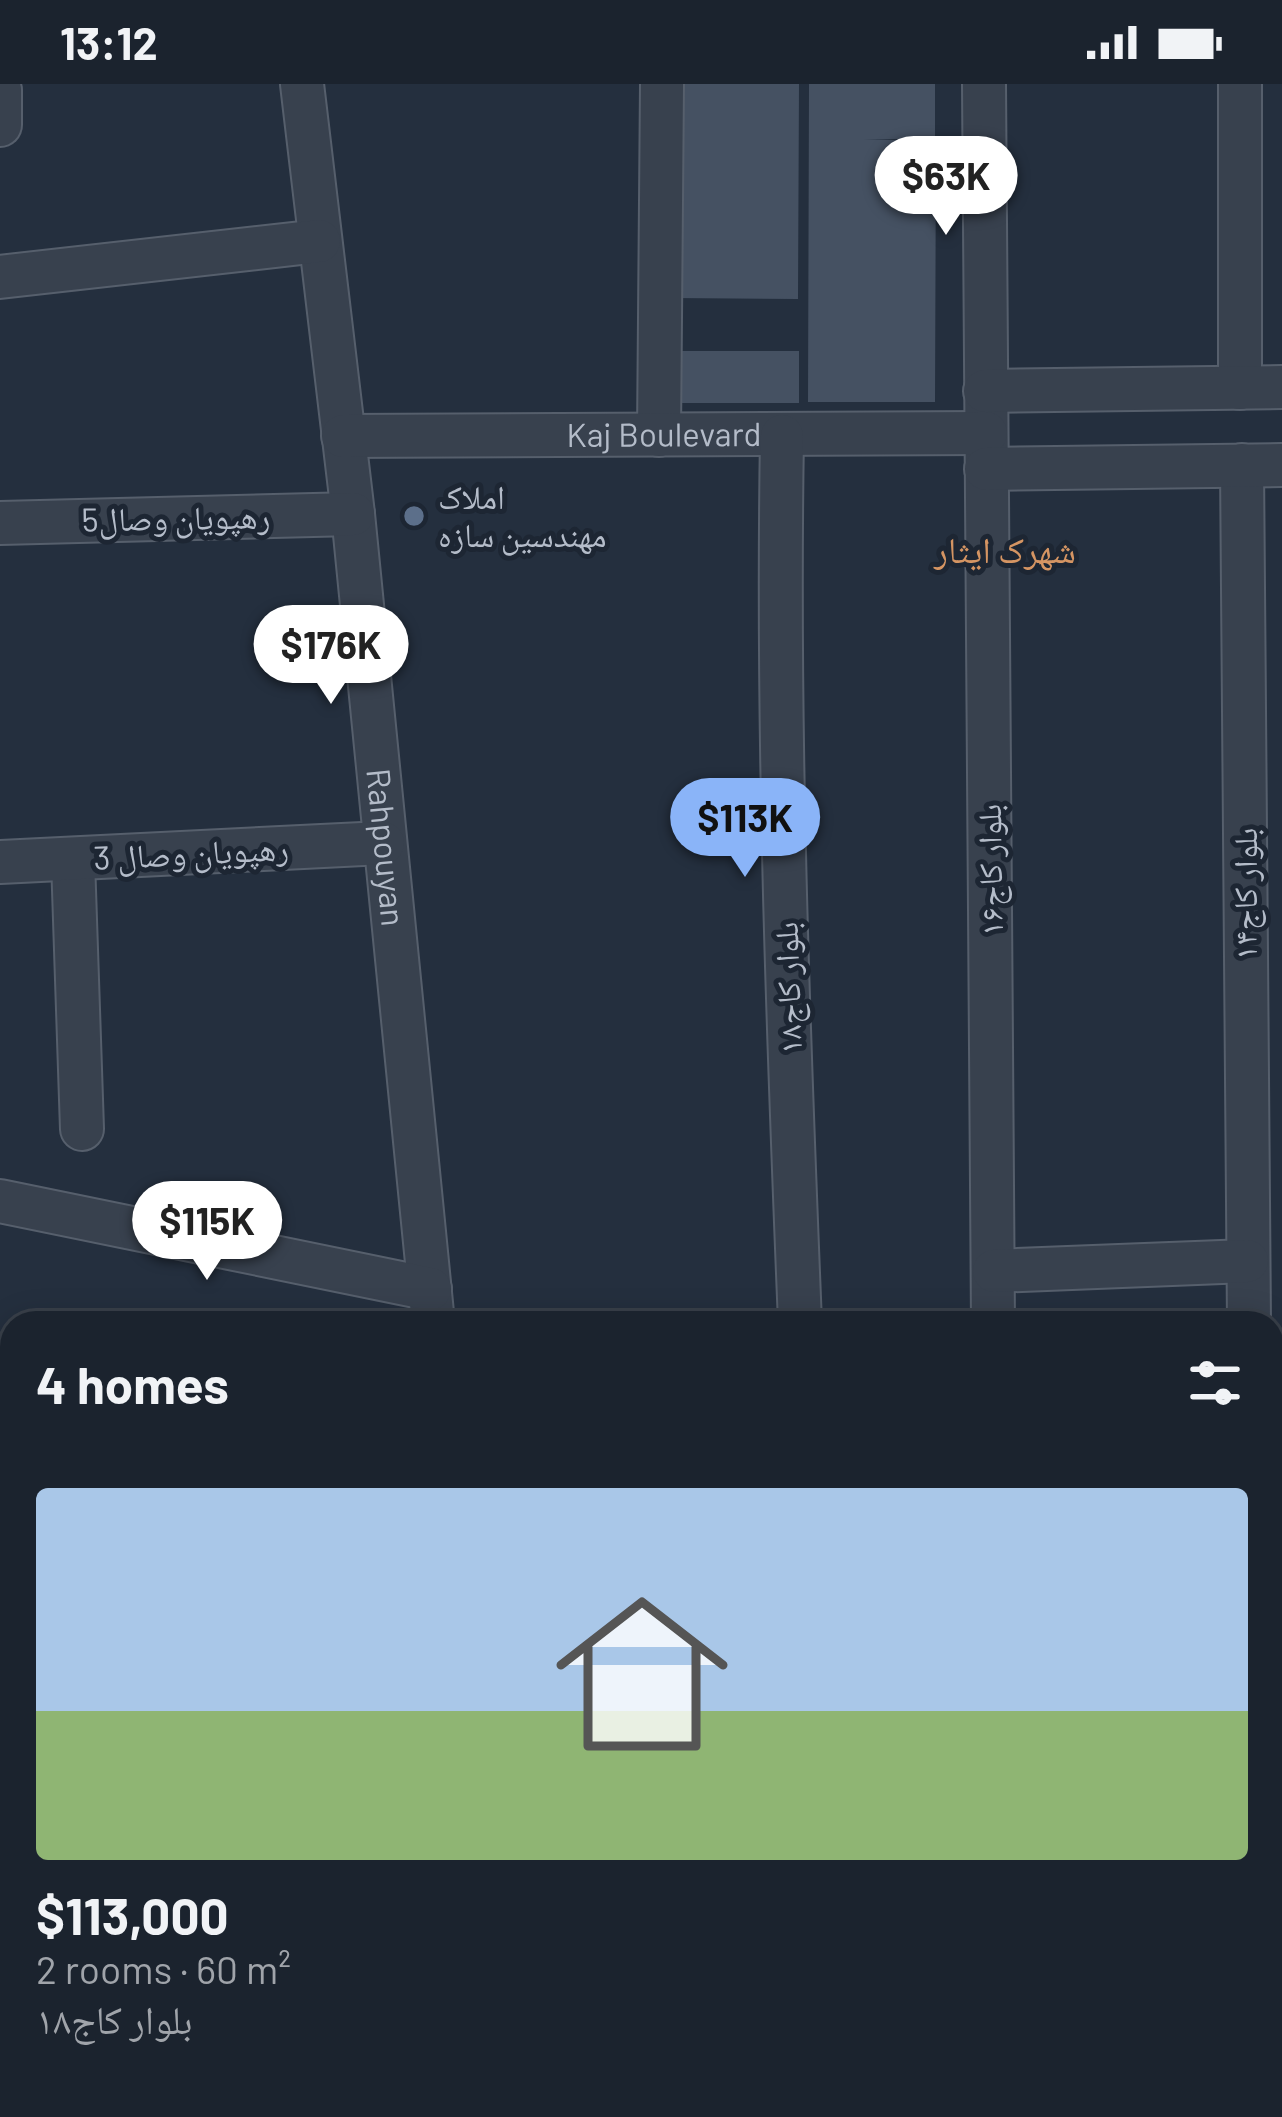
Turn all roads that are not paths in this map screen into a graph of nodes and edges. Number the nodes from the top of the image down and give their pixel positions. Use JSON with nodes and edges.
{"nodes":[{"id":1,"x":302,"y":84,"type":"edge"},
{"id":2,"x":662,"y":84,"type":"edge"},
{"id":3,"x":984,"y":84,"type":"edge"},
{"id":4,"x":1240,"y":84,"type":"edge"},
{"id":5,"x":0,"y":89,"type":"edge"},
{"id":6,"x":0,"y":125,"type":"edge"},
{"id":7,"x":319,"y":241,"type":"junction"},
{"id":8,"x":0,"y":277,"type":"edge"},
{"id":9,"x":1261,"y":387,"type":"edge"},
{"id":10,"x":986,"y":431,"type":"junction"},
{"id":11,"x":659,"y":435,"type":"junction"},
{"id":12,"x":343,"y":436,"type":"junction"},
{"id":13,"x":782,"y":436,"type":"junction"},
{"id":14,"x":1262,"y":465,"type":"edge"},
{"id":15,"x":353,"y":514,"type":"junction"},
{"id":16,"x":0,"y":523,"type":"edge"},
{"id":17,"x":383,"y":843,"type":"junction"},
{"id":18,"x":73,"y":860,"type":"junction"},
{"id":19,"x":0,"y":862,"type":"edge"},
{"id":20,"x":82,"y":1129,"type":"dead end"},
{"id":21,"x":1264,"y":1148,"type":"edge"},
{"id":22,"x":0,"y":1201,"type":"edge"},
{"id":23,"x":1247,"y":1261,"type":"junction"},
{"id":24,"x":994,"y":1271,"type":"junction"},
{"id":25,"x":432,"y":1306,"type":"edge"},
{"id":26,"x":800,"y":1311,"type":"edge"},
{"id":27,"x":993,"y":1311,"type":"edge"},
{"id":28,"x":1249,"y":1311,"type":"edge"}],
"edges":[{"from":1,"to":7,"type":"street","name":"Rahpouyan"},
{"from":2,"to":11,"type":"street"},
{"from":3,"to":10,"type":"street","name":"بلوار کاج۱۶"},
{"from":4,"to":9,"type":"street"},
{"from":5,"to":6,"type":"street"},
{"from":7,"to":8,"type":"street"},
{"from":7,"to":12,"type":"street","name":"Rahpouyan"},
{"from":9,"to":10,"type":"street","name":"Kaj Boulevard"},
{"from":10,"to":13,"type":"street","name":"Kaj Boulevard"},
{"from":10,"to":14,"type":"street","name":"Kaj Boulevard"},
{"from":10,"to":24,"type":"street","name":"بلوار کاج۱۶"},
{"from":11,"to":12,"type":"street","name":"Kaj Boulevard"},
{"from":11,"to":13,"type":"street","name":"Kaj Boulevard"},
{"from":12,"to":15,"type":"street","name":"Rahpouyan"},
{"from":13,"to":26,"type":"street","name":"بلوار کاج۱۸"},
{"from":14,"to":21,"type":"street","name":"بلوار کاج۱۴"},
{"from":15,"to":16,"type":"street","name":"رهپویان وصال5"},
{"from":15,"to":17,"type":"street","name":"Rahpouyan"},
{"from":17,"to":18,"type":"street","name":"3 رهپویان وصال"},
{"from":17,"to":25,"type":"street","name":"Rahpouyan"},
{"from":18,"to":19,"type":"street","name":"3 رهپویان وصال"},
{"from":18,"to":20,"type":"street"},
{"from":21,"to":23,"type":"street","name":"بلوار کاج۱۴"},
{"from":22,"to":25,"type":"street"},
{"from":23,"to":24,"type":"street"},
{"from":23,"to":28,"type":"street","name":"بلوار کاج۱۴"},
{"from":24,"to":27,"type":"street","name":"بلوار کاج۱۶"}]}
